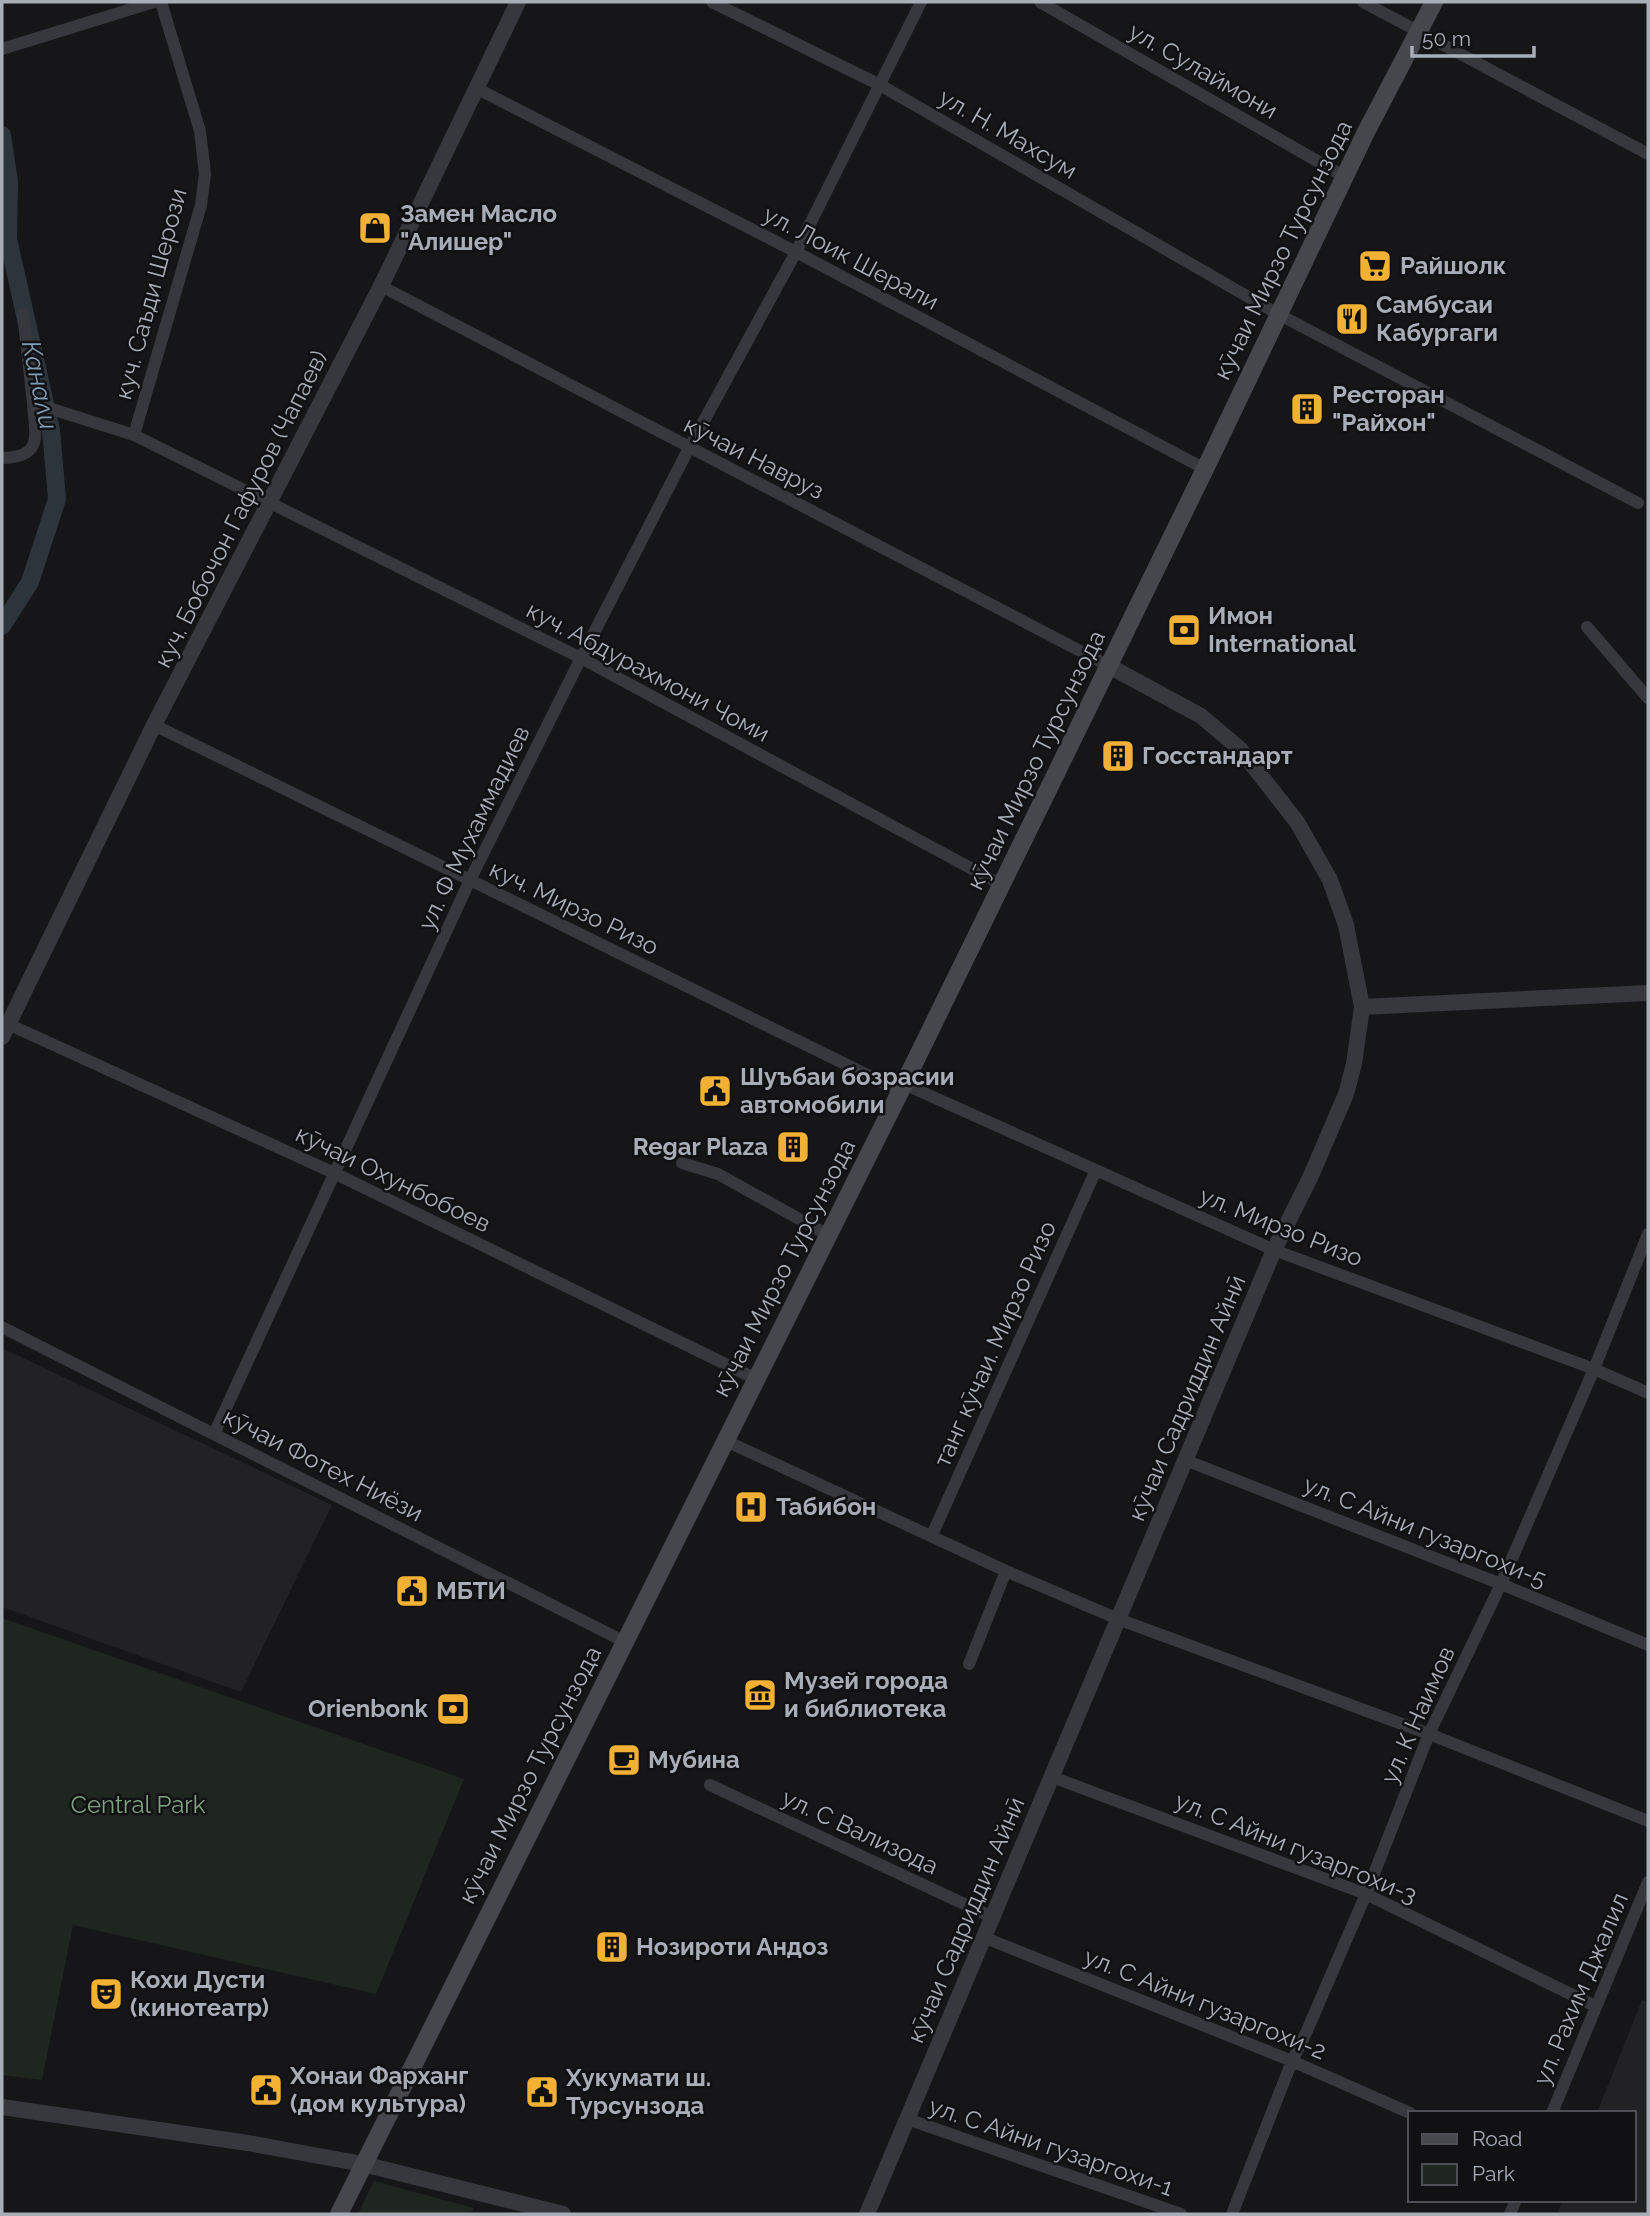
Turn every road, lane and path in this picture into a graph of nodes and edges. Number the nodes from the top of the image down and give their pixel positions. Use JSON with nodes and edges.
{"nodes":[{"id":1,"x":154,"y":2,"type":"edge"},
{"id":2,"x":161,"y":2,"type":"edge"},
{"id":3,"x":518,"y":2,"type":"edge"},
{"id":4,"x":712,"y":2,"type":"edge"},
{"id":5,"x":921,"y":2,"type":"edge"},
{"id":6,"x":1040,"y":2,"type":"edge"},
{"id":7,"x":1363,"y":2,"type":"edge"},
{"id":8,"x":1434,"y":2,"type":"edge"},
{"id":9,"x":1419,"y":33,"type":"junction"},
{"id":10,"x":2,"y":49,"type":"edge"},
{"id":11,"x":880,"y":85,"type":"junction"},
{"id":12,"x":476,"y":88,"type":"junction"},
{"id":13,"x":1648,"y":154,"type":"edge"},
{"id":14,"x":1345,"y":177,"type":"junction"},
{"id":15,"x":796,"y":252,"type":"junction"},
{"id":16,"x":381,"y":286,"type":"junction"},
{"id":17,"x":23,"y":314,"type":"dead end"},
{"id":18,"x":1278,"y":314,"type":"junction"},
{"id":19,"x":33,"y":403,"type":"junction"},
{"id":20,"x":134,"y":435,"type":"junction"},
{"id":21,"x":689,"y":448,"type":"junction"},
{"id":22,"x":2,"y":458,"type":"edge"},
{"id":23,"x":1205,"y":469,"type":"junction"},
{"id":24,"x":1638,"y":503,"type":"dead end"},
{"id":25,"x":270,"y":504,"type":"junction"},
{"id":26,"x":1587,"y":627,"type":"dead end"},
{"id":27,"x":581,"y":658,"type":"junction"},
{"id":28,"x":1109,"y":666,"type":"junction"},
{"id":29,"x":1648,"y":698,"type":"edge"},
{"id":30,"x":154,"y":725,"type":"junction"},
{"id":31,"x":470,"y":880,"type":"junction"},
{"id":32,"x":1002,"y":885,"type":"junction"},
{"id":33,"x":1648,"y":993,"type":"edge"},
{"id":34,"x":1362,"y":1007,"type":"junction"},
{"id":35,"x":5,"y":1030,"type":"edge"},
{"id":36,"x":902,"y":1088,"type":"junction"},
{"id":37,"x":682,"y":1163,"type":"dead end"},
{"id":38,"x":1096,"y":1170,"type":"junction"},
{"id":39,"x":334,"y":1173,"type":"junction"},
{"id":40,"x":1648,"y":1234,"type":"edge"},
{"id":41,"x":828,"y":1235,"type":"junction"},
{"id":42,"x":1274,"y":1250,"type":"junction"},
{"id":43,"x":2,"y":1327,"type":"edge"},
{"id":44,"x":1594,"y":1369,"type":"junction"},
{"id":45,"x":756,"y":1379,"type":"junction"},
{"id":46,"x":1648,"y":1393,"type":"edge"},
{"id":47,"x":214,"y":1434,"type":"junction"},
{"id":48,"x":726,"y":1441,"type":"junction"},
{"id":49,"x":1185,"y":1460,"type":"junction"},
{"id":50,"x":932,"y":1535,"type":"junction"},
{"id":51,"x":1006,"y":1571,"type":"junction"},
{"id":52,"x":1501,"y":1584,"type":"junction"},
{"id":53,"x":1118,"y":1619,"type":"junction"},
{"id":54,"x":625,"y":1642,"type":"junction"},
{"id":55,"x":1648,"y":1645,"type":"edge"},
{"id":56,"x":969,"y":1664,"type":"dead end"},
{"id":57,"x":1429,"y":1734,"type":"junction"},
{"id":58,"x":1052,"y":1777,"type":"junction"},
{"id":59,"x":710,"y":1785,"type":"dead end"},
{"id":60,"x":1648,"y":1821,"type":"edge"},
{"id":61,"x":1648,"y":1882,"type":"edge"},
{"id":62,"x":1366,"y":1894,"type":"junction"},
{"id":63,"x":992,"y":1917,"type":"junction"},
{"id":64,"x":983,"y":1937,"type":"junction"},
{"id":65,"x":1595,"y":2006,"type":"junction"},
{"id":66,"x":1292,"y":2061,"type":"junction"},
{"id":67,"x":2,"y":2107,"type":"edge"},
{"id":68,"x":1553,"y":2111,"type":"edge"},
{"id":69,"x":1408,"y":2112,"type":"edge"},
{"id":70,"x":907,"y":2119,"type":"junction"},
{"id":71,"x":363,"y":2164,"type":"junction"},
{"id":72,"x":339,"y":2214,"type":"edge"},
{"id":73,"x":563,"y":2214,"type":"edge"},
{"id":74,"x":867,"y":2214,"type":"edge"},
{"id":75,"x":1181,"y":2214,"type":"edge"},
{"id":76,"x":1232,"y":2214,"type":"edge"}],
"edges":[{"from":1,"to":10,"type":"street"},
{"from":2,"to":20,"type":"street","name":"куч. Саъди Шерози"},
{"from":3,"to":12,"type":"street","name":"куч. Бобочон Гафуров (Чапаев)"},
{"from":4,"to":11,"type":"street","name":"ул. Н. Махсум"},
{"from":5,"to":11,"type":"street","name":"ул. Ф Мухаммадиев"},
{"from":6,"to":14,"type":"street","name":"ул. Сулаймони"},
{"from":7,"to":9,"type":"street"},
{"from":8,"to":9,"type":"main road","name":"кӯчаи Мирзо Турсунзода"},
{"from":9,"to":13,"type":"street"},
{"from":9,"to":14,"type":"main road","name":"кӯчаи Мирзо Турсунзода"},
{"from":11,"to":15,"type":"street","name":"ул. Ф Мухаммадиев"},
{"from":11,"to":18,"type":"street","name":"ул. Н. Махсум"},
{"from":12,"to":15,"type":"street","name":"ул. Лоик Шерали"},
{"from":12,"to":16,"type":"street","name":"куч. Бобочон Гафуров (Чапаев)"},
{"from":14,"to":18,"type":"main road","name":"кӯчаи Мирзо Турсунзода"},
{"from":15,"to":21,"type":"street","name":"ул. Ф Мухаммадиев"},
{"from":15,"to":23,"type":"street","name":"ул. Лоик Шерали"},
{"from":16,"to":21,"type":"street","name":"кӯчаи Навруз"},
{"from":16,"to":25,"type":"street","name":"куч. Бобочон Гафуров (Чапаев)"},
{"from":17,"to":19,"type":"street"},
{"from":18,"to":23,"type":"main road","name":"кӯчаи Мирзо Турсунзода"},
{"from":18,"to":24,"type":"street","name":"ул. Н. Махсум"},
{"from":19,"to":20,"type":"street","name":"куч. Абдурахмони Чоми"},
{"from":19,"to":22,"type":"street"},
{"from":20,"to":25,"type":"street","name":"куч. Абдурахмони Чоми"},
{"from":21,"to":27,"type":"street","name":"ул. Ф Мухаммадиев"},
{"from":21,"to":28,"type":"street","name":"кӯчаи Навруз"},
{"from":23,"to":28,"type":"main road","name":"кӯчаи Мирзо Турсунзода"},
{"from":25,"to":27,"type":"street","name":"куч. Абдурахмони Чоми"},
{"from":25,"to":30,"type":"street","name":"куч. Бобочон Гафуров (Чапаев)"},
{"from":26,"to":29,"type":"street"},
{"from":27,"to":31,"type":"street","name":"ул. Ф Мухаммадиев"},
{"from":27,"to":32,"type":"street","name":"куч. Абдурахмони Чоми"},
{"from":28,"to":32,"type":"main road","name":"кӯчаи Мирзо Турсунзода"},
{"from":28,"to":34,"type":"street","name":"кӯчаи Садриддин Айнӣ"},
{"from":30,"to":31,"type":"street","name":"куч. Мирзо Ризо"},
{"from":30,"to":35,"type":"street","name":"куч. Бобочон Гафуров (Чапаев)"},
{"from":31,"to":36,"type":"street","name":"куч. Мирзо Ризо"},
{"from":31,"to":39,"type":"street","name":"ул. Ф Мухаммадиев"},
{"from":32,"to":36,"type":"main road","name":"кӯчаи Мирзо Турсунзода"},
{"from":33,"to":34,"type":"street"},
{"from":34,"to":42,"type":"street","name":"кӯчаи Садриддин Айнӣ"},
{"from":35,"to":39,"type":"street","name":"кӯчаи Охунбобоев"},
{"from":36,"to":38,"type":"street","name":"ул. Мирзо Ризо"},
{"from":36,"to":41,"type":"main road","name":"кӯчаи Мирзо Турсунзода"},
{"from":37,"to":41,"type":"street"},
{"from":38,"to":42,"type":"street","name":"ул. Мирзо Ризо"},
{"from":38,"to":50,"type":"street","name":"танг кӯчаи. Мирзо Ризо"},
{"from":39,"to":45,"type":"street","name":"кӯчаи Охунбобоев"},
{"from":39,"to":47,"type":"street","name":"ул. Ф Мухаммадиев"},
{"from":40,"to":44,"type":"street","name":"ул. К Наимов"},
{"from":41,"to":45,"type":"main road","name":"кӯчаи Мирзо Турсунзода"},
{"from":42,"to":44,"type":"street","name":"ул. Мирзо Ризо"},
{"from":42,"to":49,"type":"street","name":"кӯчаи Садриддин Айнӣ"},
{"from":43,"to":47,"type":"street","name":"кӯчаи Фотех Ниёзи"},
{"from":44,"to":46,"type":"street","name":"ул. Мирзо Ризо"},
{"from":44,"to":52,"type":"street","name":"ул. К Наимов"},
{"from":45,"to":48,"type":"main road","name":"кӯчаи Мирзо Турсунзода"},
{"from":47,"to":54,"type":"street","name":"кӯчаи Фотех Ниёзи"},
{"from":48,"to":50,"type":"street"},
{"from":48,"to":54,"type":"main road","name":"кӯчаи Мирзо Турсунзода"},
{"from":49,"to":52,"type":"street","name":"ул. С Айни гузаргохи-5"},
{"from":49,"to":53,"type":"street","name":"кӯчаи Садриддин Айнӣ"},
{"from":50,"to":51,"type":"street"},
{"from":51,"to":53,"type":"street"},
{"from":51,"to":56,"type":"street"},
{"from":52,"to":55,"type":"street","name":"ул. С Айни гузаргохи-5"},
{"from":52,"to":57,"type":"street","name":"ул. К Наимов"},
{"from":53,"to":57,"type":"street"},
{"from":53,"to":58,"type":"street","name":"кӯчаи Садриддин Айнӣ"},
{"from":54,"to":71,"type":"main road","name":"кӯчаи Мирзо Турсунзода"},
{"from":57,"to":60,"type":"street"},
{"from":57,"to":62,"type":"street","name":"ул. К Наимов"},
{"from":58,"to":62,"type":"street","name":"ул. С Айни гузаргохи-3"},
{"from":58,"to":63,"type":"street","name":"кӯчаи Садриддин Айнӣ"},
{"from":59,"to":63,"type":"street","name":"ул. С Вализода"},
{"from":61,"to":65,"type":"street","name":"ул. Рахим Джалил"},
{"from":62,"to":65,"type":"street","name":"ул. С Айни гузаргохи-3"},
{"from":62,"to":66,"type":"street","name":"ул. К Наимов"},
{"from":63,"to":64,"type":"street","name":"кӯчаи Садриддин Айнӣ"},
{"from":64,"to":66,"type":"street","name":"ул. С Айни гузаргохи-2"},
{"from":64,"to":70,"type":"street","name":"кӯчаи Садриддин Айнӣ"},
{"from":65,"to":68,"type":"street","name":"ул. Рахим Джалил"},
{"from":66,"to":69,"type":"street","name":"ул. С Айни гузаргохи-2"},
{"from":66,"to":76,"type":"street","name":"ул. К Наимов"},
{"from":67,"to":71,"type":"street"},
{"from":70,"to":74,"type":"street","name":"кӯчаи Садриддин Айнӣ"},
{"from":70,"to":75,"type":"street","name":"ул. С Айни гузаргохи-1"},
{"from":71,"to":72,"type":"main road","name":"кӯчаи Мирзо Турсунзода"},
{"from":71,"to":73,"type":"street"}]}
